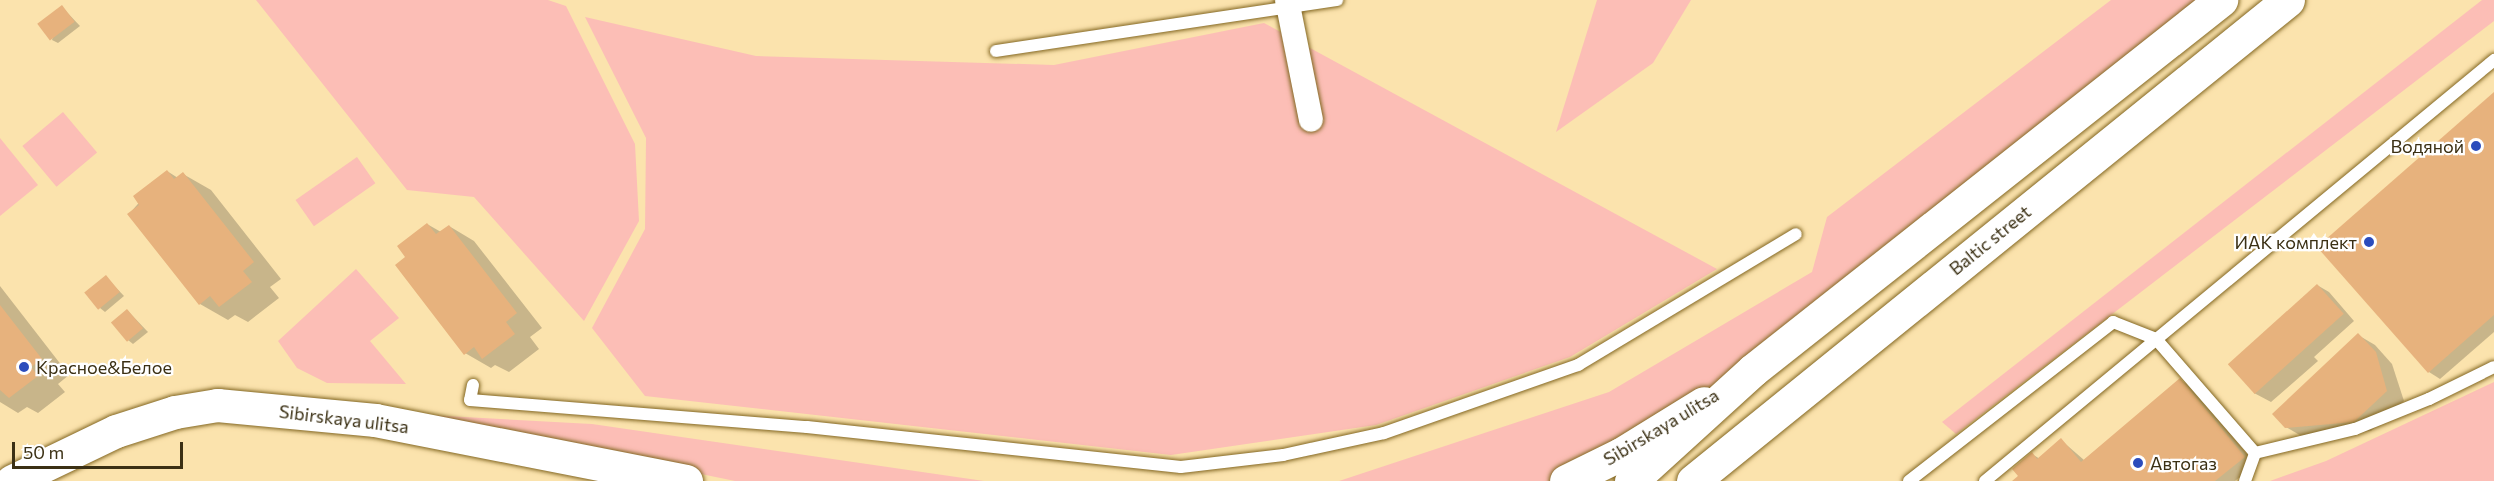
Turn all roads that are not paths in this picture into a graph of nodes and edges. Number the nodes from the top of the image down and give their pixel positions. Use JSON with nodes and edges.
{"nodes":[{"id":1,"x":1337,"y":0,"type":"edge"},
{"id":2,"x":2221,"y":0,"type":"edge"},
{"id":3,"x":2288,"y":0,"type":"edge"},
{"id":4,"x":1287,"y":4,"type":"edge"},
{"id":5,"x":996,"y":51,"type":"dead end"},
{"id":6,"x":2494,"y":60,"type":"edge"},
{"id":7,"x":1311,"y":120,"type":"dead end"},
{"id":8,"x":1796,"y":234,"type":"dead end"},
{"id":9,"x":2156,"y":339,"type":"junction"},
{"id":10,"x":2494,"y":367,"type":"edge"},
{"id":11,"x":1753,"y":370,"type":"junction"},
{"id":12,"x":473,"y":385,"type":"dead end"},
{"id":13,"x":2255,"y":453,"type":"junction"},
{"id":14,"x":12,"y":481,"type":"edge"},
{"id":15,"x":686,"y":481,"type":"edge"},
{"id":16,"x":1566,"y":481,"type":"edge"},
{"id":17,"x":1631,"y":481,"type":"edge"},
{"id":18,"x":1693,"y":481,"type":"edge"},
{"id":19,"x":1909,"y":481,"type":"edge"},
{"id":20,"x":1985,"y":481,"type":"edge"},
{"id":21,"x":2245,"y":481,"type":"edge"}],
"edges":[{"from":1,"to":4,"type":"lane"},
{"from":2,"to":11,"type":"main road"},
{"from":3,"to":18,"type":"main road","name":"Baltic street"},
{"from":4,"to":5,"type":"lane"},
{"from":4,"to":7,"type":"street"},
{"from":6,"to":9,"type":"lane"},
{"from":8,"to":12,"type":"lane"},
{"from":9,"to":13,"type":"lane"},
{"from":9,"to":19,"type":"lane"},
{"from":9,"to":20,"type":"lane"},
{"from":10,"to":13,"type":"lane"},
{"from":11,"to":16,"type":"main road","name":"Sibirskaya ulitsa"},
{"from":11,"to":17,"type":"main road"},
{"from":13,"to":21,"type":"lane"},
{"from":14,"to":15,"type":"main road","name":"Sibirskaya ulitsa"}]}
